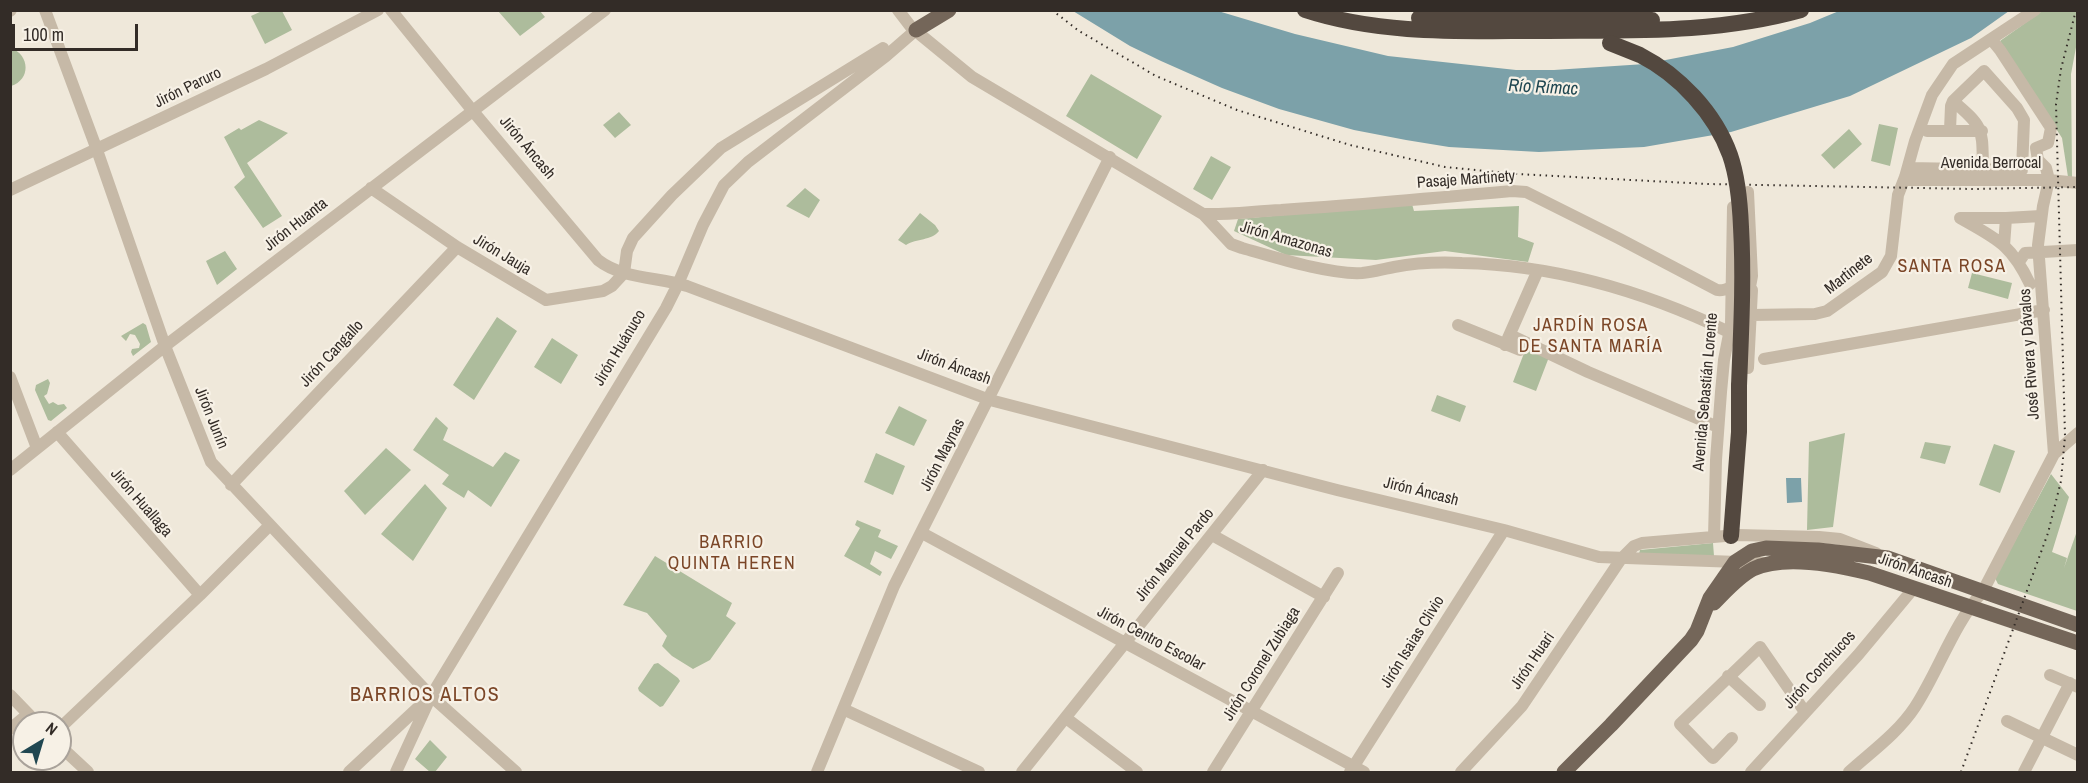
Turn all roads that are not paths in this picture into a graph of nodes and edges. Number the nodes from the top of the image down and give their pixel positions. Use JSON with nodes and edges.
{"nodes":[{"id":1,"x":45,"y":10,"type":"edge"},
{"id":2,"x":378,"y":10,"type":"edge"},
{"id":3,"x":391,"y":10,"type":"edge"},
{"id":4,"x":605,"y":10,"type":"edge"},
{"id":5,"x":898,"y":10,"type":"edge"},
{"id":6,"x":936,"y":10,"type":"edge"},
{"id":7,"x":949,"y":10,"type":"edge"},
{"id":8,"x":1305,"y":10,"type":"edge"},
{"id":9,"x":1346,"y":10,"type":"edge"},
{"id":10,"x":1754,"y":10,"type":"edge"},
{"id":11,"x":1801,"y":10,"type":"edge"},
{"id":12,"x":2035,"y":10,"type":"edge"},
{"id":13,"x":913,"y":29,"type":"junction"},
{"id":14,"x":1570,"y":31,"type":"junction"},
{"id":15,"x":1991,"y":39,"type":"junction"},
{"id":16,"x":1953,"y":101,"type":"junction"},
{"id":17,"x":472,"y":110,"type":"junction"},
{"id":18,"x":1950,"y":130,"type":"junction"},
{"id":19,"x":1927,"y":131,"type":"dead end"},
{"id":20,"x":1982,"y":131,"type":"junction"},
{"id":21,"x":97,"y":150,"type":"junction"},
{"id":22,"x":1110,"y":157,"type":"junction"},
{"id":23,"x":1983,"y":169,"type":"junction"},
{"id":24,"x":1905,"y":178,"type":"junction"},
{"id":25,"x":2049,"y":180,"type":"junction"},
{"id":26,"x":2078,"y":183,"type":"edge"},
{"id":27,"x":371,"y":188,"type":"junction"},
{"id":28,"x":10,"y":190,"type":"edge"},
{"id":29,"x":1733,"y":190,"type":"dead end"},
{"id":30,"x":1748,"y":192,"type":"dead end"},
{"id":31,"x":1203,"y":214,"type":"junction"},
{"id":32,"x":2042,"y":216,"type":"junction"},
{"id":33,"x":2006,"y":218,"type":"junction"},
{"id":34,"x":2004,"y":246,"type":"junction"},
{"id":35,"x":457,"y":247,"type":"junction"},
{"id":36,"x":2078,"y":249,"type":"edge"},
{"id":37,"x":2039,"y":252,"type":"junction"},
{"id":38,"x":2019,"y":262,"type":"junction"},
{"id":39,"x":1538,"y":270,"type":"junction"},
{"id":40,"x":624,"y":273,"type":"junction"},
{"id":41,"x":678,"y":284,"type":"junction"},
{"id":42,"x":2017,"y":285,"type":"dead end"},
{"id":43,"x":1732,"y":286,"type":"junction"},
{"id":44,"x":2036,"y":286,"type":"junction"},
{"id":45,"x":1750,"y":287,"type":"junction"},
{"id":46,"x":2044,"y":310,"type":"junction"},
{"id":47,"x":1751,"y":315,"type":"junction"},
{"id":48,"x":1458,"y":325,"type":"dead end"},
{"id":49,"x":1729,"y":332,"type":"junction"},
{"id":50,"x":1508,"y":340,"type":"junction"},
{"id":51,"x":165,"y":346,"type":"junction"},
{"id":52,"x":1520,"y":350,"type":"dead end"},
{"id":53,"x":1764,"y":359,"type":"dead end"},
{"id":54,"x":10,"y":377,"type":"edge"},
{"id":55,"x":990,"y":400,"type":"junction"},
{"id":56,"x":1719,"y":427,"type":"junction"},
{"id":57,"x":57,"y":432,"type":"junction"},
{"id":58,"x":2078,"y":433,"type":"edge"},
{"id":59,"x":37,"y":448,"type":"junction"},
{"id":60,"x":2054,"y":454,"type":"junction"},
{"id":61,"x":1716,"y":460,"type":"junction"},
{"id":62,"x":10,"y":470,"type":"edge"},
{"id":63,"x":1263,"y":470,"type":"junction"},
{"id":64,"x":1738,"y":471,"type":"junction"},
{"id":65,"x":231,"y":485,"type":"junction"},
{"id":66,"x":270,"y":525,"type":"junction"},
{"id":67,"x":1504,"y":530,"type":"junction"},
{"id":68,"x":922,"y":533,"type":"junction"},
{"id":69,"x":1212,"y":535,"type":"junction"},
{"id":70,"x":1727,"y":536,"type":"junction"},
{"id":71,"x":1888,"y":558,"type":"junction"},
{"id":72,"x":1621,"y":559,"type":"junction"},
{"id":73,"x":1736,"y":562,"type":"junction"},
{"id":74,"x":1776,"y":563,"type":"junction"},
{"id":75,"x":1338,"y":573,"type":"dead end"},
{"id":76,"x":1912,"y":589,"type":"junction"},
{"id":77,"x":1983,"y":591,"type":"junction"},
{"id":78,"x":200,"y":595,"type":"junction"},
{"id":79,"x":1324,"y":597,"type":"junction"},
{"id":80,"x":1968,"y":608,"type":"junction"},
{"id":81,"x":1702,"y":616,"type":"junction"},
{"id":82,"x":2054,"y":617,"type":"junction"},
{"id":83,"x":2078,"y":625,"type":"edge"},
{"id":84,"x":2047,"y":633,"type":"junction"},
{"id":85,"x":2078,"y":643,"type":"edge"},
{"id":86,"x":1124,"y":644,"type":"junction"},
{"id":87,"x":2050,"y":675,"type":"dead end"},
{"id":88,"x":1728,"y":676,"type":"junction"},
{"id":89,"x":2074,"y":685,"type":"edge"},
{"id":90,"x":10,"y":695,"type":"edge"},
{"id":91,"x":431,"y":696,"type":"junction"},
{"id":92,"x":1760,"y":705,"type":"dead end"},
{"id":93,"x":843,"y":709,"type":"junction"},
{"id":94,"x":25,"y":711,"type":"edge"},
{"id":95,"x":1252,"y":711,"type":"junction"},
{"id":96,"x":1805,"y":712,"type":"junction"},
{"id":97,"x":72,"y":717,"type":"edge"},
{"id":98,"x":1066,"y":718,"type":"junction"},
{"id":99,"x":2007,"y":721,"type":"dead end"},
{"id":100,"x":1732,"y":738,"type":"dead end"},
{"id":101,"x":2041,"y":738,"type":"junction"},
{"id":102,"x":2078,"y":755,"type":"edge"},
{"id":103,"x":72,"y":757,"type":"edge"},
{"id":104,"x":1356,"y":771,"type":"edge"},
{"id":105,"x":88,"y":772,"type":"edge"},
{"id":106,"x":349,"y":772,"type":"edge"},
{"id":107,"x":396,"y":772,"type":"edge"},
{"id":108,"x":516,"y":772,"type":"edge"},
{"id":109,"x":817,"y":772,"type":"edge"},
{"id":110,"x":979,"y":772,"type":"edge"},
{"id":111,"x":1022,"y":772,"type":"edge"},
{"id":112,"x":1137,"y":772,"type":"edge"},
{"id":113,"x":1213,"y":772,"type":"edge"},
{"id":114,"x":1461,"y":772,"type":"edge"},
{"id":115,"x":1564,"y":772,"type":"edge"},
{"id":116,"x":1752,"y":772,"type":"edge"},
{"id":117,"x":1850,"y":772,"type":"edge"},
{"id":118,"x":2024,"y":772,"type":"edge"}],
"edges":[{"from":1,"to":21,"type":"street","name":"Jirón Junín"},
{"from":2,"to":21,"type":"street","name":"Jirón Paruro"},
{"from":3,"to":17,"type":"street","name":"Jirón Áncash"},
{"from":4,"to":17,"type":"street","name":"Jirón Huanta"},
{"from":5,"to":13,"type":"street","name":"Jirón Amazonas"},
{"from":6,"to":13,"type":"main road","name":"Jirón Huánuco"},
{"from":7,"to":13,"type":"main road","name":"Jirón Huánuco"},
{"from":8,"to":14,"type":"highway"},
{"from":9,"to":10,"type":"highway"},
{"from":11,"to":14,"type":"highway"},
{"from":12,"to":15,"type":"street","name":"Martinete"},
{"from":13,"to":22,"type":"street","name":"Jirón Amazonas"},
{"from":13,"to":40,"type":"street","name":"Jirón Huánuco"},
{"from":13,"to":41,"type":"street","name":"Jirón Huánuco"},
{"from":14,"to":64,"type":"highway","bridge":true},
{"from":15,"to":24,"type":"street","name":"Martinete"},
{"from":15,"to":25,"type":"street"},
{"from":16,"to":18,"type":"street"},
{"from":16,"to":20,"type":"street"},
{"from":16,"to":23,"type":"street"},
{"from":17,"to":27,"type":"street","name":"Jirón Huanta"},
{"from":17,"to":40,"type":"street","name":"Jirón Áncash"},
{"from":18,"to":19,"type":"street"},
{"from":18,"to":20,"type":"street"},
{"from":20,"to":23,"type":"street"},
{"from":21,"to":28,"type":"street","name":"Jirón Paruro"},
{"from":21,"to":51,"type":"street","name":"Jirón Junín"},
{"from":22,"to":31,"type":"street","name":"Jirón Amazonas"},
{"from":22,"to":55,"type":"street","name":"Jirón Maynas"},
{"from":23,"to":24,"type":"street"},
{"from":24,"to":25,"type":"street","name":"Avenida Berrocal"},
{"from":24,"to":47,"type":"street","name":"Martinete"},
{"from":25,"to":26,"type":"street","name":"Avenida Berrocal"},
{"from":25,"to":32,"type":"street","name":"José Rivera y Dávalos"},
{"from":27,"to":35,"type":"street","name":"Jirón Jauja"},
{"from":27,"to":51,"type":"street","name":"Jirón Huanta"},
{"from":29,"to":43,"type":"street","name":"Avenida Sebastián Lorente"},
{"from":30,"to":45,"type":"street"},
{"from":31,"to":39,"type":"street","name":"Jirón Amazonas"},
{"from":31,"to":43,"type":"street","name":"Pasaje Martinety"},
{"from":32,"to":33,"type":"street"},
{"from":32,"to":37,"type":"street","name":"José Rivera y Dávalos"},
{"from":33,"to":34,"type":"street"},
{"from":33,"to":34,"type":"street"},
{"from":34,"to":38,"type":"street"},
{"from":35,"to":40,"type":"street","name":"Jirón Jauja"},
{"from":35,"to":65,"type":"street","name":"Jirón Cangallo"},
{"from":36,"to":37,"type":"street"},
{"from":37,"to":38,"type":"street"},
{"from":37,"to":44,"type":"street","name":"José Rivera y Dávalos"},
{"from":38,"to":44,"type":"street"},
{"from":39,"to":49,"type":"street","name":"Jirón Amazonas"},
{"from":39,"to":50,"type":"street"},
{"from":40,"to":41,"type":"street","name":"Jirón Áncash"},
{"from":41,"to":55,"type":"street","name":"Jirón Áncash"},
{"from":41,"to":91,"type":"street","name":"Jirón Huánuco"},
{"from":42,"to":44,"type":"street"},
{"from":43,"to":45,"type":"street","name":"Pasaje Martinety"},
{"from":43,"to":49,"type":"street","name":"Avenida Sebastián Lorente"},
{"from":44,"to":46,"type":"street","name":"José Rivera y Dávalos"},
{"from":45,"to":47,"type":"street"},
{"from":46,"to":53,"type":"street"},
{"from":46,"to":60,"type":"street","name":"José Rivera y Dávalos"},
{"from":47,"to":64,"type":"street"},
{"from":48,"to":50,"type":"street"},
{"from":49,"to":56,"type":"street","name":"Avenida Sebastián Lorente"},
{"from":50,"to":52,"type":"street"},
{"from":50,"to":56,"type":"street"},
{"from":51,"to":57,"type":"street","name":"Jirón Huanta"},
{"from":51,"to":65,"type":"street","name":"Jirón Junín"},
{"from":54,"to":59,"type":"street"},
{"from":55,"to":63,"type":"street","name":"Jirón Áncash"},
{"from":55,"to":68,"type":"street","name":"Jirón Maynas"},
{"from":56,"to":61,"type":"street","name":"Avenida Sebastián Lorente"},
{"from":57,"to":59,"type":"street","name":"Jirón Huanta"},
{"from":57,"to":78,"type":"street","name":"Jirón Huallaga"},
{"from":58,"to":60,"type":"street"},
{"from":59,"to":62,"type":"street","name":"Jirón Huanta"},
{"from":60,"to":77,"type":"street"},
{"from":61,"to":64,"type":"street"},
{"from":61,"to":70,"type":"street","name":"Avenida Sebastián Lorente"},
{"from":63,"to":67,"type":"street","name":"Jirón Áncash"},
{"from":63,"to":69,"type":"street","name":"Jirón Manuel Pardo"},
{"from":64,"to":70,"type":"highway"},
{"from":65,"to":66,"type":"street","name":"Jirón Junín"},
{"from":66,"to":78,"type":"street"},
{"from":66,"to":91,"type":"street","name":"Jirón Junín"},
{"from":67,"to":72,"type":"street","name":"Jirón Áncash"},
{"from":67,"to":104,"type":"street","name":"Jirón Isaias Clivio"},
{"from":68,"to":86,"type":"street","name":"Jirón Centro Escolar"},
{"from":68,"to":93,"type":"street","name":"Jirón Maynas"},
{"from":69,"to":79,"type":"street"},
{"from":69,"to":86,"type":"street","name":"Jirón Manuel Pardo"},
{"from":70,"to":71,"type":"street","name":"Jirón Áncash"},
{"from":70,"to":72,"type":"street","name":"Jirón Áncash"},
{"from":71,"to":73,"type":"main road","name":"Jirón Áncash"},
{"from":71,"to":77,"type":"main road","name":"Jirón Áncash"},
{"from":72,"to":73,"type":"street","name":"Jirón Áncash"},
{"from":72,"to":114,"type":"street","name":"Jirón Huari"},
{"from":73,"to":74,"type":"street","name":"Jirón Áncash"},
{"from":73,"to":81,"type":"main road"},
{"from":74,"to":76,"type":"main road","name":"Jirón Áncash"},
{"from":74,"to":81,"type":"main road"},
{"from":75,"to":79,"type":"street","name":"Jirón Coronel Zubiaga"},
{"from":76,"to":80,"type":"main road","name":"Jirón Áncash"},
{"from":76,"to":96,"type":"street","name":"Jirón Conchucos"},
{"from":77,"to":80,"type":"street"},
{"from":77,"to":82,"type":"main road","name":"Jirón Áncash"},
{"from":78,"to":97,"type":"street"},
{"from":79,"to":95,"type":"street","name":"Jirón Coronel Zubiaga"},
{"from":80,"to":84,"type":"main road","name":"Jirón Áncash"},
{"from":80,"to":117,"type":"street"},
{"from":81,"to":115,"type":"main road"},
{"from":82,"to":83,"type":"main road","name":"Jirón Áncash"},
{"from":82,"to":84,"type":"main road"},
{"from":84,"to":85,"type":"main road","name":"Jirón Áncash"},
{"from":86,"to":95,"type":"street","name":"Jirón Centro Escolar"},
{"from":86,"to":98,"type":"street","name":"Jirón Manuel Pardo"},
{"from":87,"to":89,"type":"street"},
{"from":88,"to":92,"type":"street"},
{"from":88,"to":96,"type":"street"},
{"from":88,"to":100,"type":"street"},
{"from":89,"to":101,"type":"street"},
{"from":90,"to":94,"type":"street"},
{"from":91,"to":106,"type":"street"},
{"from":91,"to":107,"type":"street","name":"Jirón Huánuco"},
{"from":91,"to":108,"type":"street","name":"Jirón Junín"},
{"from":93,"to":109,"type":"street","name":"Jirón Maynas"},
{"from":93,"to":110,"type":"street"},
{"from":95,"to":104,"type":"street","name":"Jirón Centro Escolar"},
{"from":95,"to":113,"type":"street","name":"Jirón Coronel Zubiaga"},
{"from":96,"to":116,"type":"street","name":"Jirón Conchucos"},
{"from":98,"to":111,"type":"street","name":"Jirón Manuel Pardo"},
{"from":98,"to":112,"type":"street"},
{"from":99,"to":101,"type":"street"},
{"from":101,"to":102,"type":"street"},
{"from":101,"to":118,"type":"street"},
{"from":103,"to":105,"type":"street"}]}
